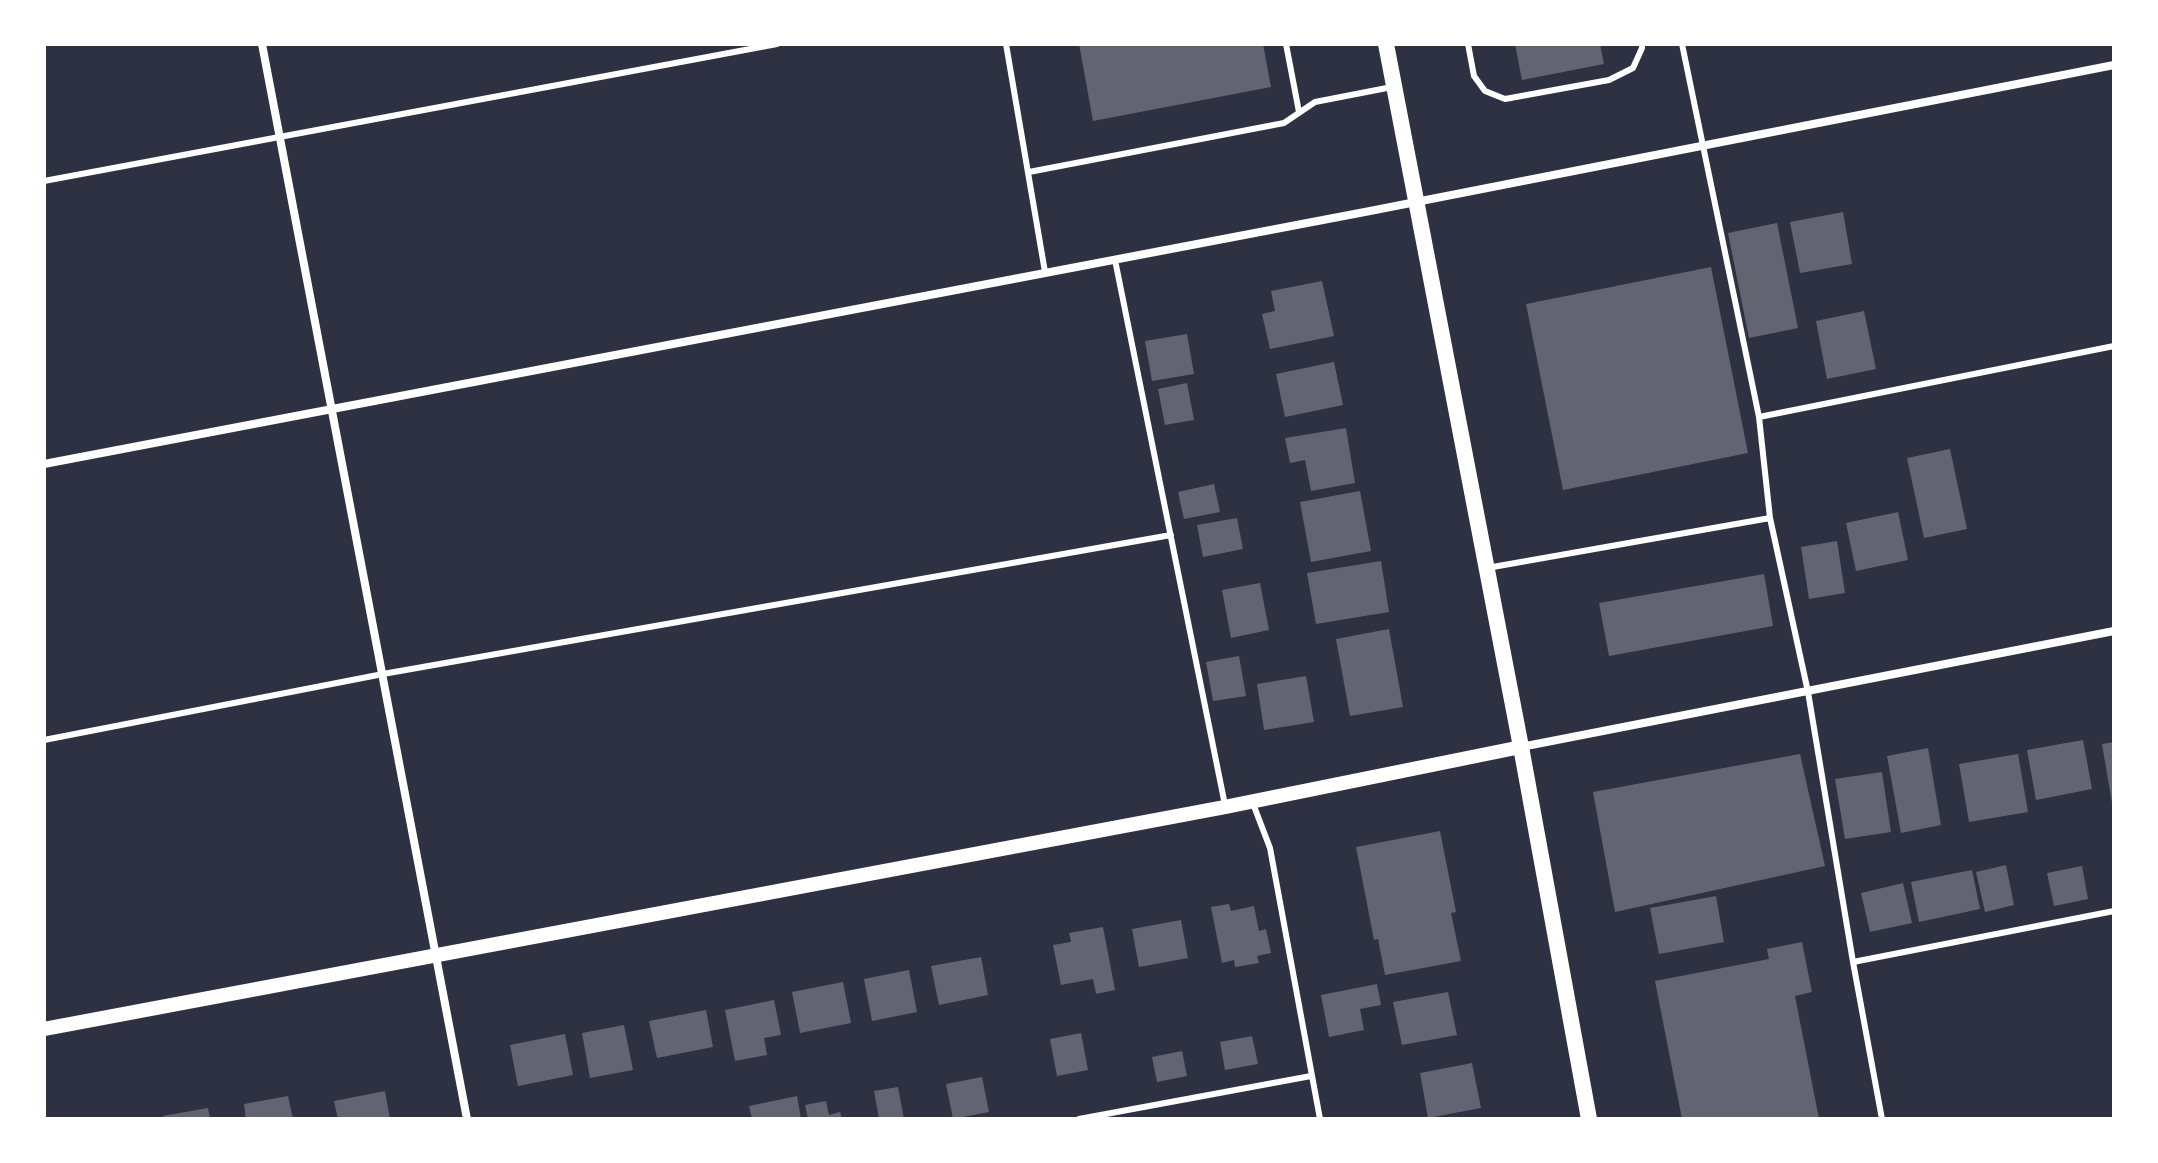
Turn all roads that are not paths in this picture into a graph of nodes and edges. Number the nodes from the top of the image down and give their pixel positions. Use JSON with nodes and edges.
{"nodes":[{"id":1,"x":262,"y":44,"type":"edge"},
{"id":2,"x":777,"y":44,"type":"edge"},
{"id":3,"x":1006,"y":44,"type":"edge"},
{"id":4,"x":1286,"y":44,"type":"edge"},
{"id":5,"x":1386,"y":44,"type":"edge"},
{"id":6,"x":1468,"y":44,"type":"edge"},
{"id":7,"x":1642,"y":44,"type":"edge"},
{"id":8,"x":1682,"y":44,"type":"edge"},
{"id":9,"x":2114,"y":65,"type":"edge"},
{"id":10,"x":1394,"y":87,"type":"junction"},
{"id":11,"x":1299,"y":112,"type":"junction"},
{"id":12,"x":280,"y":136,"type":"junction"},
{"id":13,"x":1702,"y":145,"type":"junction"},
{"id":14,"x":1029,"y":172,"type":"junction"},
{"id":15,"x":44,"y":181,"type":"edge"},
{"id":16,"x":1415,"y":202,"type":"junction"},
{"id":17,"x":1115,"y":260,"type":"junction"},
{"id":18,"x":1045,"y":272,"type":"junction"},
{"id":19,"x":2114,"y":346,"type":"edge"},
{"id":20,"x":333,"y":409,"type":"junction"},
{"id":21,"x":1759,"y":417,"type":"junction"},
{"id":22,"x":44,"y":464,"type":"edge"},
{"id":23,"x":1770,"y":518,"type":"junction"},
{"id":24,"x":1171,"y":535,"type":"junction"},
{"id":25,"x":1487,"y":568,"type":"junction"},
{"id":26,"x":2114,"y":631,"type":"edge"},
{"id":27,"x":383,"y":674,"type":"junction"},
{"id":28,"x":1808,"y":692,"type":"junction"},
{"id":29,"x":44,"y":740,"type":"edge"},
{"id":30,"x":1521,"y":747,"type":"junction"},
{"id":31,"x":1252,"y":801,"type":"junction"},
{"id":32,"x":1225,"y":807,"type":"junction"},
{"id":33,"x":2114,"y":911,"type":"edge"},
{"id":34,"x":435,"y":955,"type":"junction"},
{"id":35,"x":1853,"y":962,"type":"junction"},
{"id":36,"x":44,"y":1029,"type":"edge"},
{"id":37,"x":1311,"y":1076,"type":"junction"},
{"id":38,"x":467,"y":1119,"type":"edge"},
{"id":39,"x":1079,"y":1119,"type":"edge"},
{"id":40,"x":1320,"y":1119,"type":"edge"},
{"id":41,"x":1589,"y":1119,"type":"edge"},
{"id":42,"x":1882,"y":1119,"type":"edge"}],
"edges":[{"from":1,"to":12,"type":"street"},
{"from":2,"to":12,"type":"lane"},
{"from":3,"to":14,"type":"lane"},
{"from":4,"to":11,"type":"lane"},
{"from":5,"to":10,"type":"main road"},
{"from":6,"to":7,"type":"lane"},
{"from":8,"to":13,"type":"lane"},
{"from":9,"to":13,"type":"street"},
{"from":10,"to":11,"type":"lane"},
{"from":10,"to":16,"type":"main road"},
{"from":11,"to":14,"type":"lane"},
{"from":12,"to":15,"type":"lane"},
{"from":12,"to":20,"type":"street"},
{"from":13,"to":16,"type":"street"},
{"from":13,"to":21,"type":"lane"},
{"from":14,"to":18,"type":"lane"},
{"from":16,"to":17,"type":"street"},
{"from":16,"to":25,"type":"main road"},
{"from":17,"to":18,"type":"street"},
{"from":17,"to":24,"type":"lane"},
{"from":18,"to":20,"type":"street"},
{"from":19,"to":21,"type":"lane"},
{"from":20,"to":22,"type":"street"},
{"from":20,"to":27,"type":"street"},
{"from":21,"to":23,"type":"lane"},
{"from":23,"to":25,"type":"lane"},
{"from":23,"to":28,"type":"lane"},
{"from":24,"to":27,"type":"lane"},
{"from":24,"to":32,"type":"lane"},
{"from":25,"to":30,"type":"main road"},
{"from":26,"to":28,"type":"street"},
{"from":27,"to":29,"type":"lane"},
{"from":27,"to":34,"type":"street"},
{"from":28,"to":30,"type":"street"},
{"from":28,"to":35,"type":"lane"},
{"from":30,"to":31,"type":"street"},
{"from":30,"to":41,"type":"main road"},
{"from":31,"to":32,"type":"street"},
{"from":31,"to":37,"type":"lane"},
{"from":32,"to":34,"type":"street"},
{"from":33,"to":35,"type":"lane"},
{"from":34,"to":36,"type":"street"},
{"from":34,"to":38,"type":"street"},
{"from":35,"to":42,"type":"lane"},
{"from":37,"to":39,"type":"lane"},
{"from":37,"to":40,"type":"lane"}]}
